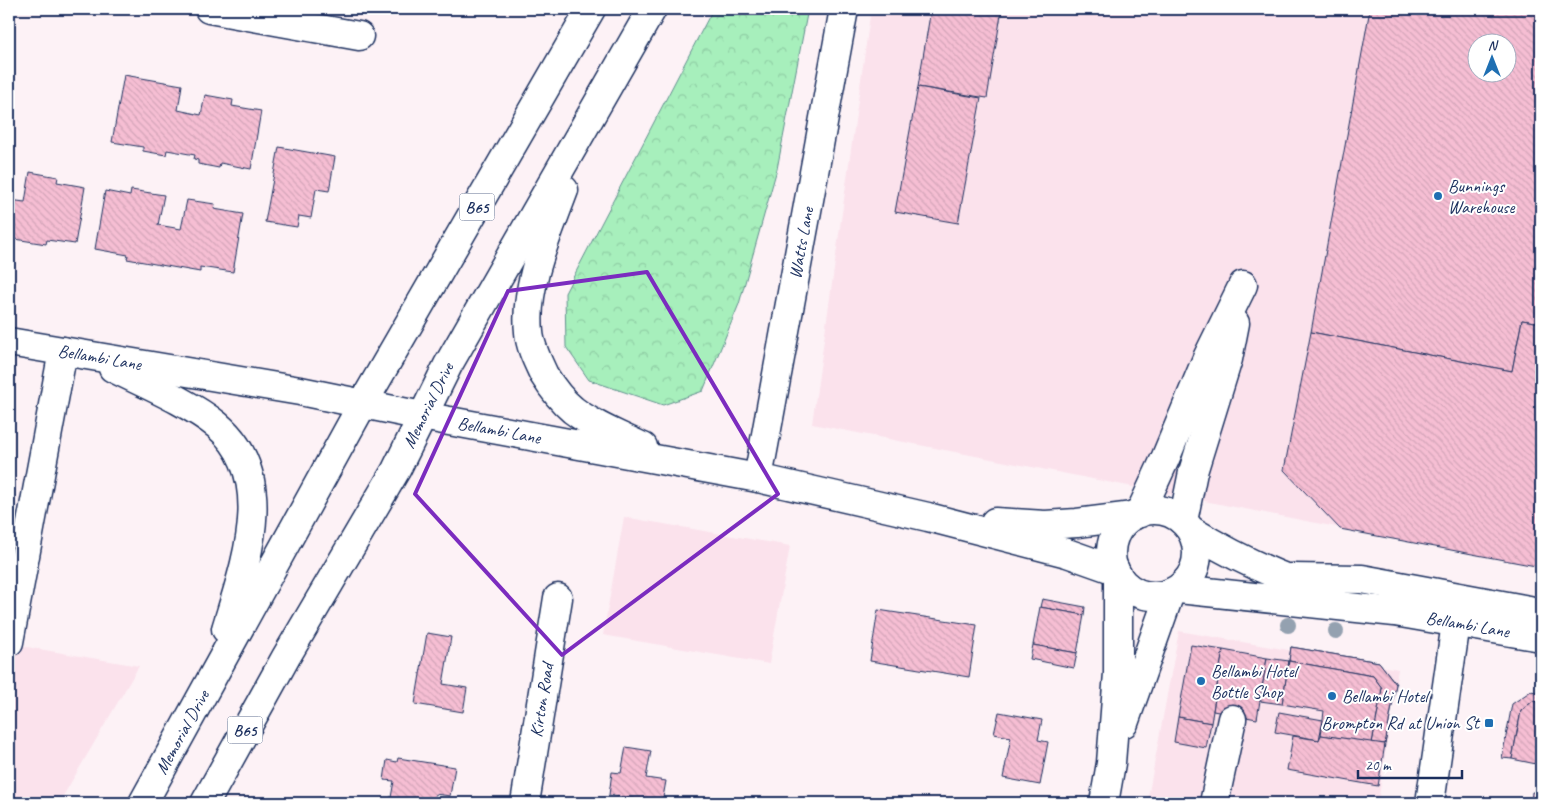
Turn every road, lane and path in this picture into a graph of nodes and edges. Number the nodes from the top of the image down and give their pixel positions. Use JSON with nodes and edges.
{"nodes":[{"id":1,"x":209,"y":9,"type":"edge"},
{"id":2,"x":591,"y":9,"type":"edge"},
{"id":3,"x":652,"y":9,"type":"edge"},
{"id":4,"x":844,"y":9,"type":"edge"},
{"id":5,"x":359,"y":36,"type":"dead end"},
{"id":6,"x":593,"y":113,"type":"junction"},
{"id":7,"x":9,"y":342,"type":"edge"},
{"id":8,"x":63,"y":351,"type":"junction"},
{"id":9,"x":91,"y":356,"type":"junction"},
{"id":10,"x":362,"y":404,"type":"junction"},
{"id":11,"x":422,"y":416,"type":"junction"},
{"id":12,"x":680,"y":464,"type":"junction"},
{"id":13,"x":758,"y":478,"type":"junction"},
{"id":14,"x":1136,"y":514,"type":"junction"},
{"id":15,"x":928,"y":517,"type":"junction"},
{"id":16,"x":1187,"y":526,"type":"junction"},
{"id":17,"x":1116,"y":573,"type":"junction"},
{"id":18,"x":1284,"y":577,"type":"junction"},
{"id":19,"x":1174,"y":591,"type":"junction"},
{"id":20,"x":558,"y":598,"type":"dead end"},
{"id":21,"x":1395,"y":612,"type":"junction"},
{"id":22,"x":1541,"y":614,"type":"edge"},
{"id":23,"x":1456,"y":623,"type":"junction"},
{"id":24,"x":1541,"y":637,"type":"edge"},
{"id":25,"x":9,"y":642,"type":"edge"},
{"id":26,"x":210,"y":681,"type":"junction"},
{"id":27,"x":1232,"y":719,"type":"dead end"},
{"id":28,"x":1111,"y":763,"type":"junction"},
{"id":29,"x":144,"y":803,"type":"edge"},
{"id":30,"x":205,"y":803,"type":"edge"},
{"id":31,"x":525,"y":803,"type":"edge"},
{"id":32,"x":1104,"y":803,"type":"edge"},
{"id":33,"x":1214,"y":803,"type":"edge"},
{"id":34,"x":1430,"y":803,"type":"edge"}],
"edges":[{"from":1,"to":5,"type":"main road"},
{"from":2,"to":10,"type":"main road","name":"Memorial Drive","number":"B65"},
{"from":3,"to":6,"type":"main road","name":"Memorial Drive","number":"B65"},
{"from":4,"to":13,"type":"main road","name":"Watts Lane"},
{"from":6,"to":11,"type":"main road","name":"Memorial Drive","number":"B65"},
{"from":6,"to":12,"type":"main road"},
{"from":7,"to":8,"type":"main road","name":"Bellambi Lane"},
{"from":8,"to":9,"type":"main road","name":"Bellambi Lane"},
{"from":8,"to":25,"type":"main road"},
{"from":9,"to":10,"type":"main road","name":"Bellambi Lane"},
{"from":9,"to":26,"type":"main road"},
{"from":10,"to":11,"type":"main road","name":"Bellambi Lane"},
{"from":10,"to":26,"type":"main road","name":"Memorial Drive","number":"B65"},
{"from":11,"to":12,"type":"main road","name":"Bellambi Lane"},
{"from":11,"to":30,"type":"main road","name":"Memorial Drive","number":"B65"},
{"from":12,"to":13,"type":"main road","name":"Bellambi Lane"},
{"from":13,"to":15,"type":"main road","name":"Bellambi Lane"},
{"from":14,"to":15,"type":"main road"},
{"from":14,"to":16,"type":"main road"},
{"from":14,"to":16,"type":"main road"},
{"from":14,"to":17,"type":"main road"},
{"from":15,"to":17,"type":"main road"},
{"from":16,"to":18,"type":"main road"},
{"from":16,"to":19,"type":"main road"},
{"from":17,"to":19,"type":"main road"},
{"from":17,"to":28,"type":"main road"},
{"from":18,"to":21,"type":"main road"},
{"from":18,"to":22,"type":"main road"},
{"from":19,"to":21,"type":"main road"},
{"from":19,"to":28,"type":"main road"},
{"from":20,"to":31,"type":"main road","name":"Kirton Road"},
{"from":21,"to":23,"type":"main road","name":"Bellambi Lane"},
{"from":23,"to":24,"type":"main road","name":"Bellambi Lane"},
{"from":23,"to":34,"type":"main road"},
{"from":26,"to":29,"type":"main road","name":"Memorial Drive","number":"B65"},
{"from":27,"to":33,"type":"main road"},
{"from":28,"to":32,"type":"main road"}]}
